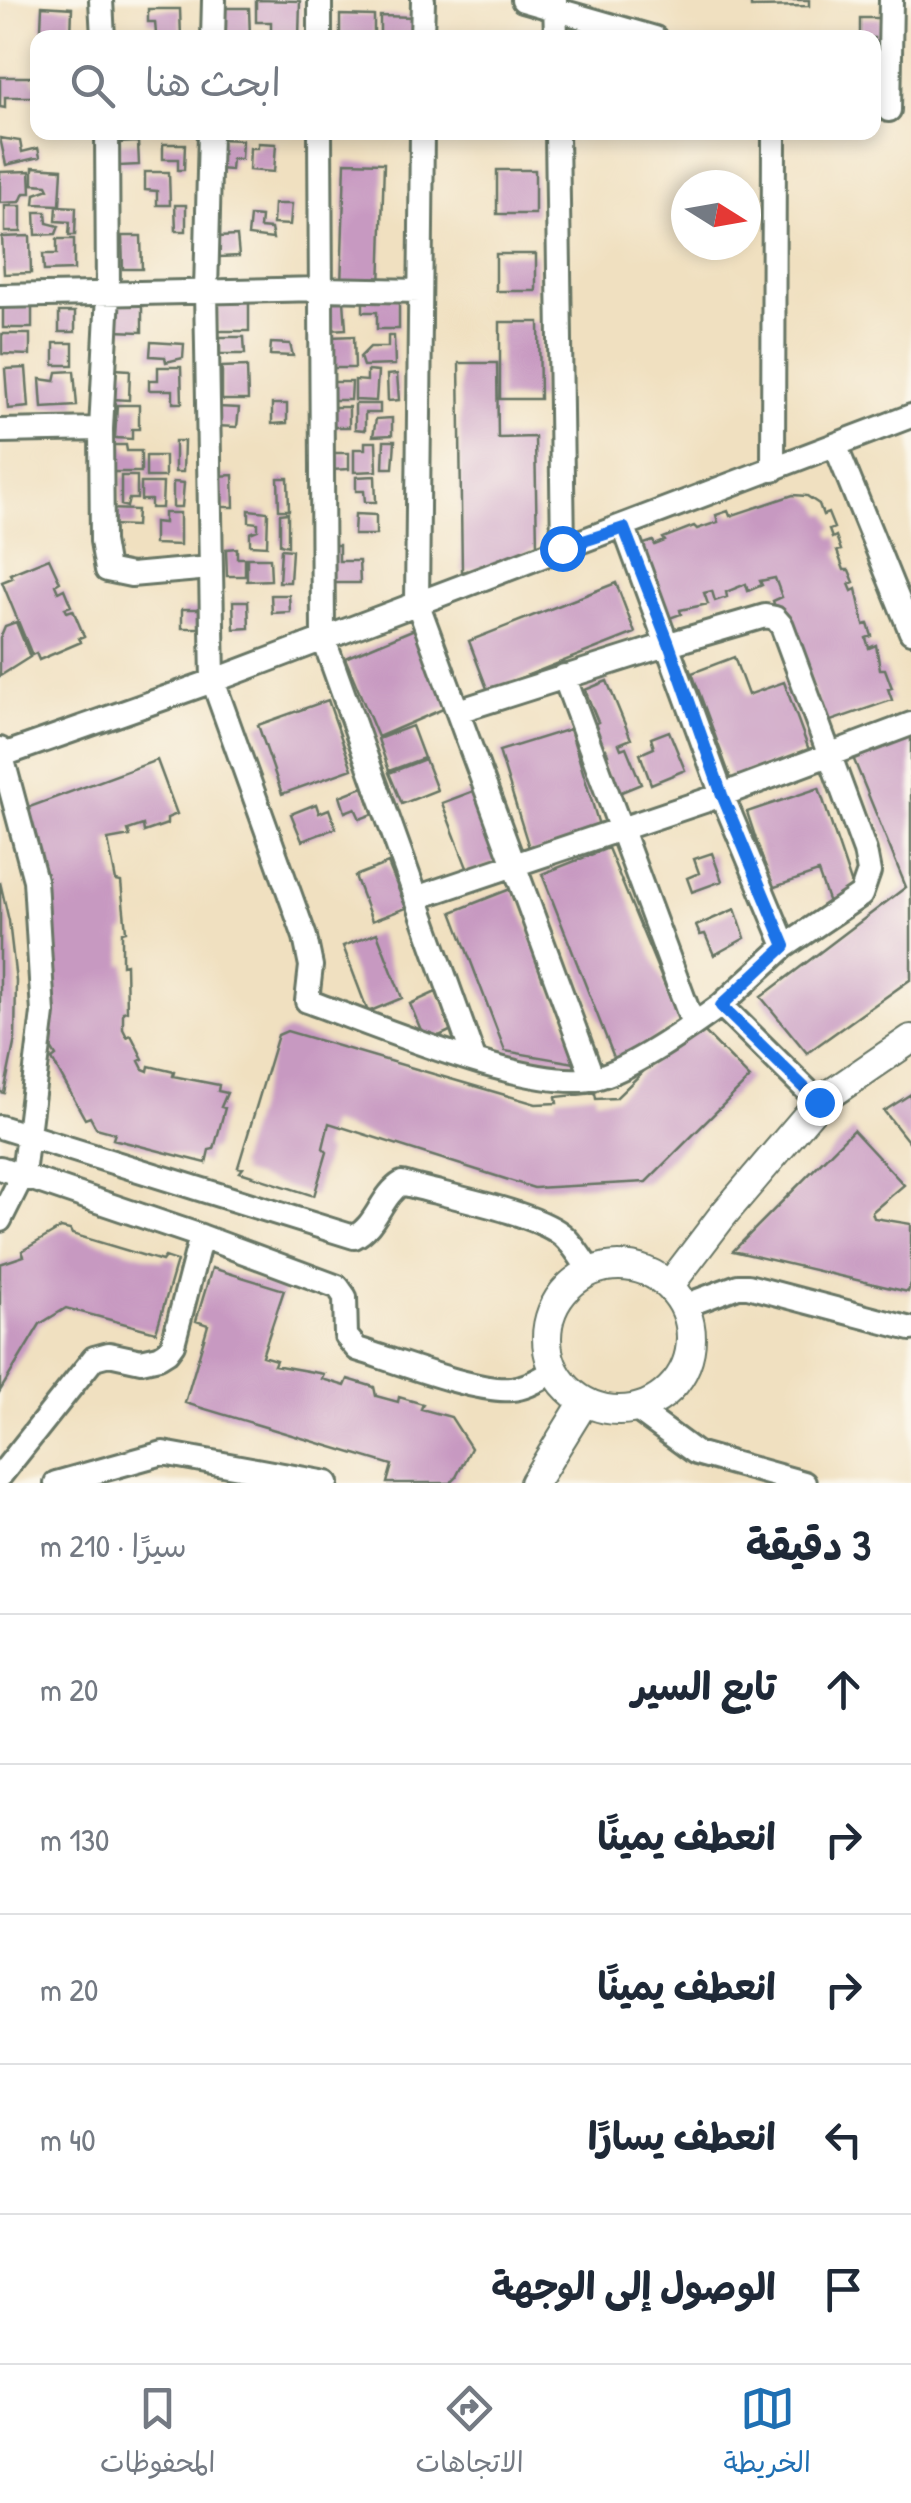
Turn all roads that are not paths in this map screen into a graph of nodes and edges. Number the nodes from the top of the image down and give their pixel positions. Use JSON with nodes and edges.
{"nodes":[{"id":1,"x":101,"y":0,"type":"edge"},
{"id":2,"x":214,"y":0,"type":"edge"},
{"id":3,"x":320,"y":0,"type":"edge"},
{"id":4,"x":423,"y":0,"type":"edge"},
{"id":5,"x":524,"y":0,"type":"edge"},
{"id":6,"x":891,"y":0,"type":"edge"},
{"id":7,"x":555,"y":4,"type":"edge"},
{"id":8,"x":103,"y":30,"type":"edge"},
{"id":9,"x":213,"y":30,"type":"edge"},
{"id":10,"x":320,"y":30,"type":"edge"},
{"id":11,"x":422,"y":30,"type":"edge"},
{"id":12,"x":556,"y":30,"type":"edge"},
{"id":13,"x":631,"y":30,"type":"edge"},
{"id":14,"x":891,"y":111,"type":"edge"},
{"id":15,"x":107,"y":140,"type":"edge"},
{"id":16,"x":210,"y":140,"type":"edge"},
{"id":17,"x":320,"y":140,"type":"edge"},
{"id":18,"x":422,"y":140,"type":"edge"},
{"id":19,"x":557,"y":140,"type":"edge"},
{"id":20,"x":774,"y":140,"type":"edge"},
{"id":21,"x":321,"y":289,"type":"junction"},
{"id":22,"x":206,"y":291,"type":"junction"},
{"id":23,"x":420,"y":292,"type":"junction"},
{"id":24,"x":108,"y":294,"type":"junction"},
{"id":25,"x":0,"y":296,"type":"edge"},
{"id":26,"x":911,"y":416,"type":"edge"},
{"id":27,"x":102,"y":429,"type":"junction"},
{"id":28,"x":0,"y":432,"type":"edge"},
{"id":29,"x":836,"y":447,"type":"junction"},
{"id":30,"x":773,"y":470,"type":"junction"},
{"id":31,"x":624,"y":528,"type":"junction"},
{"id":32,"x":562,"y":548,"type":"junction"},
{"id":33,"x":210,"y":568,"type":"junction"},
{"id":34,"x":417,"y":602,"type":"junction"},
{"id":35,"x":911,"y":632,"type":"edge"},
{"id":36,"x":323,"y":637,"type":"junction"},
{"id":37,"x":669,"y":644,"type":"junction"},
{"id":38,"x":564,"y":676,"type":"junction"},
{"id":39,"x":212,"y":681,"type":"junction"},
{"id":40,"x":458,"y":712,"type":"junction"},
{"id":41,"x":911,"y":724,"type":"edge"},
{"id":42,"x":2,"y":752,"type":"edge"},
{"id":43,"x":830,"y":756,"type":"junction"},
{"id":44,"x":722,"y":795,"type":"junction"},
{"id":45,"x":620,"y":828,"type":"junction"},
{"id":46,"x":514,"y":864,"type":"junction"},
{"id":47,"x":416,"y":898,"type":"junction"},
{"id":48,"x":785,"y":946,"type":"junction"},
{"id":49,"x":721,"y":1006,"type":"junction"},
{"id":50,"x":693,"y":1024,"type":"junction"},
{"id":51,"x":911,"y":1039,"type":"edge"},
{"id":52,"x":474,"y":1060,"type":"junction"},
{"id":53,"x":593,"y":1079,"type":"junction"},
{"id":54,"x":819,"y":1102,"type":"junction"},
{"id":55,"x":0,"y":1127,"type":"edge"},
{"id":56,"x":29,"y":1133,"type":"junction"},
{"id":57,"x":12,"y":1171,"type":"edge"},
{"id":58,"x":0,"y":1220,"type":"edge"},
{"id":59,"x":201,"y":1236,"type":"junction"},
{"id":60,"x":591,"y":1272,"type":"junction"},
{"id":61,"x":676,"y":1296,"type":"junction"},
{"id":62,"x":911,"y":1329,"type":"edge"},
{"id":63,"x":555,"y":1372,"type":"junction"},
{"id":64,"x":584,"y":1402,"type":"junction"},
{"id":65,"x":636,"y":1409,"type":"junction"},
{"id":66,"x":0,"y":1476,"type":"edge"},
{"id":67,"x":56,"y":1483,"type":"edge"},
{"id":68,"x":327,"y":1483,"type":"edge"},
{"id":69,"x":534,"y":1483,"type":"edge"},
{"id":70,"x":804,"y":1483,"type":"edge"}],
"edges":[{"from":1,"to":8,"type":"street"},
{"from":2,"to":9,"type":"street"},
{"from":3,"to":10,"type":"street"},
{"from":4,"to":11,"type":"street"},
{"from":5,"to":7,"type":"street"},
{"from":6,"to":14,"type":"street"},
{"from":7,"to":12,"type":"street"},
{"from":7,"to":13,"type":"street"},
{"from":15,"to":24,"type":"street"},
{"from":16,"to":22,"type":"street"},
{"from":17,"to":21,"type":"street"},
{"from":18,"to":23,"type":"street"},
{"from":19,"to":32,"type":"street"},
{"from":20,"to":30,"type":"street"},
{"from":21,"to":22,"type":"street"},
{"from":21,"to":23,"type":"street"},
{"from":21,"to":36,"type":"street"},
{"from":22,"to":24,"type":"street"},
{"from":22,"to":33,"type":"street"},
{"from":23,"to":34,"type":"street"},
{"from":24,"to":25,"type":"street"},
{"from":24,"to":27,"type":"street"},
{"from":26,"to":29,"type":"street"},
{"from":27,"to":28,"type":"street"},
{"from":27,"to":33,"type":"street"},
{"from":29,"to":30,"type":"street"},
{"from":29,"to":35,"type":"street"},
{"from":30,"to":31,"type":"street"},
{"from":31,"to":32,"type":"street"},
{"from":31,"to":37,"type":"street"},
{"from":32,"to":34,"type":"street"},
{"from":33,"to":39,"type":"street"},
{"from":34,"to":36,"type":"street"},
{"from":34,"to":40,"type":"street"},
{"from":36,"to":39,"type":"street"},
{"from":36,"to":47,"type":"street"},
{"from":37,"to":38,"type":"street"},
{"from":37,"to":43,"type":"street"},
{"from":37,"to":44,"type":"street"},
{"from":38,"to":40,"type":"street"},
{"from":38,"to":45,"type":"street"},
{"from":39,"to":42,"type":"street"},
{"from":39,"to":52,"type":"street"},
{"from":40,"to":46,"type":"street"},
{"from":41,"to":43,"type":"street"},
{"from":42,"to":56,"type":"street"},
{"from":43,"to":44,"type":"street"},
{"from":43,"to":48,"type":"street"},
{"from":44,"to":45,"type":"street"},
{"from":44,"to":48,"type":"street"},
{"from":45,"to":46,"type":"street"},
{"from":45,"to":50,"type":"street"},
{"from":46,"to":47,"type":"street"},
{"from":46,"to":53,"type":"street"},
{"from":47,"to":52,"type":"street"},
{"from":48,"to":49,"type":"street"},
{"from":49,"to":50,"type":"street"},
{"from":49,"to":54,"type":"street"},
{"from":50,"to":53,"type":"street"},
{"from":51,"to":54,"type":"street"},
{"from":52,"to":53,"type":"street"},
{"from":54,"to":61,"type":"street"},
{"from":55,"to":56,"type":"street"},
{"from":56,"to":57,"type":"street"},
{"from":56,"to":60,"type":"street"},
{"from":57,"to":58,"type":"street"},
{"from":57,"to":59,"type":"street"},
{"from":59,"to":63,"type":"street"},
{"from":59,"to":66,"type":"street"},
{"from":60,"to":61,"type":"street"},
{"from":60,"to":63,"type":"street"},
{"from":61,"to":62,"type":"street"},
{"from":61,"to":65,"type":"street"},
{"from":63,"to":64,"type":"street"},
{"from":64,"to":65,"type":"street"},
{"from":64,"to":69,"type":"street"},
{"from":65,"to":70,"type":"street"},
{"from":67,"to":68,"type":"street"}]}
